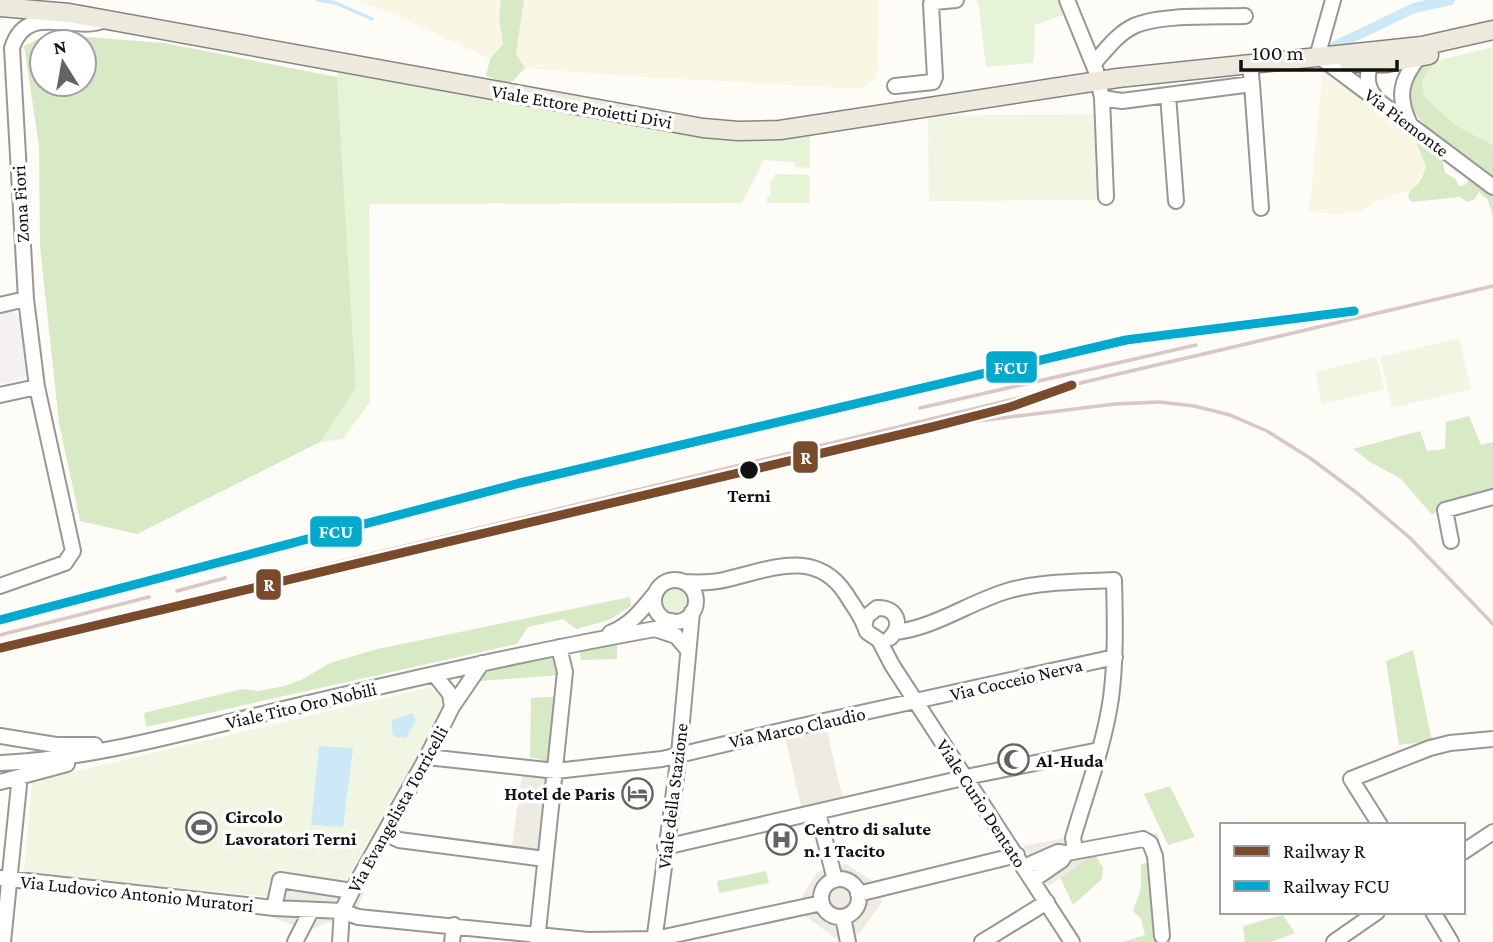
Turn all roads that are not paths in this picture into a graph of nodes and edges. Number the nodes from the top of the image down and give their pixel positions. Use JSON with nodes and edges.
{"nodes":[{"id":1,"x":14,"y":0,"type":"edge"},
{"id":2,"x":43,"y":0,"type":"edge"},
{"id":3,"x":956,"y":0,"type":"edge"},
{"id":4,"x":1067,"y":0,"type":"edge"},
{"id":5,"x":1333,"y":0,"type":"edge"},
{"id":6,"x":0,"y":7,"type":"edge"},
{"id":7,"x":69,"y":13,"type":"junction"},
{"id":8,"x":1245,"y":16,"type":"dead end"},
{"id":9,"x":107,"y":20,"type":"junction"},
{"id":10,"x":1493,"y":30,"type":"edge"},
{"id":11,"x":1493,"y":40,"type":"edge"},
{"id":12,"x":1420,"y":52,"type":"junction"},
{"id":13,"x":1321,"y":58,"type":"junction"},
{"id":14,"x":1372,"y":63,"type":"junction"},
{"id":15,"x":1251,"y":65,"type":"junction"},
{"id":16,"x":1098,"y":81,"type":"junction"},
{"id":17,"x":1252,"y":84,"type":"junction"},
{"id":18,"x":895,"y":86,"type":"dead end"},
{"id":19,"x":1168,"y":95,"type":"junction"},
{"id":20,"x":1376,"y":98,"type":"junction"},
{"id":21,"x":1409,"y":123,"type":"junction"},
{"id":22,"x":1493,"y":187,"type":"edge"},
{"id":23,"x":1106,"y":197,"type":"dead end"},
{"id":24,"x":1176,"y":201,"type":"dead end"},
{"id":25,"x":1261,"y":208,"type":"dead end"},
{"id":26,"x":26,"y":299,"type":"junction"},
{"id":27,"x":0,"y":305,"type":"edge"},
{"id":28,"x":37,"y":387,"type":"junction"},
{"id":29,"x":0,"y":395,"type":"edge"},
{"id":30,"x":1493,"y":497,"type":"edge"},
{"id":31,"x":1451,"y":541,"type":"dead end"},
{"id":32,"x":727,"y":580,"type":"junction"},
{"id":33,"x":684,"y":582,"type":"junction"},
{"id":34,"x":0,"y":586,"type":"edge"},
{"id":35,"x":654,"y":595,"type":"junction"},
{"id":36,"x":846,"y":595,"type":"junction"},
{"id":37,"x":693,"y":608,"type":"junction"},
{"id":38,"x":877,"y":608,"type":"junction"},
{"id":39,"x":673,"y":621,"type":"junction"},
{"id":40,"x":865,"y":622,"type":"junction"},
{"id":41,"x":654,"y":629,"type":"junction"},
{"id":42,"x":889,"y":636,"type":"junction"},
{"id":43,"x":600,"y":638,"type":"junction"},
{"id":44,"x":559,"y":646,"type":"junction"},
{"id":45,"x":688,"y":650,"type":"junction"},
{"id":46,"x":1115,"y":657,"type":"junction"},
{"id":47,"x":482,"y":663,"type":"junction"},
{"id":48,"x":434,"y":674,"type":"junction"},
{"id":49,"x":916,"y":701,"type":"junction"},
{"id":50,"x":452,"y":707,"type":"junction"},
{"id":51,"x":0,"y":736,"type":"edge"},
{"id":52,"x":1493,"y":739,"type":"edge"},
{"id":53,"x":135,"y":744,"type":"junction"},
{"id":54,"x":1099,"y":750,"type":"junction"},
{"id":55,"x":679,"y":754,"type":"junction"},
{"id":56,"x":427,"y":757,"type":"junction"},
{"id":57,"x":0,"y":763,"type":"edge"},
{"id":58,"x":556,"y":771,"type":"junction"},
{"id":59,"x":965,"y":777,"type":"junction"},
{"id":60,"x":0,"y":782,"type":"edge"},
{"id":61,"x":19,"y":785,"type":"dead end"},
{"id":62,"x":818,"y":813,"type":"junction"},
{"id":63,"x":1379,"y":823,"type":"edge"},
{"id":64,"x":1493,"y":832,"type":"edge"},
{"id":65,"x":385,"y":833,"type":"junction"},
{"id":66,"x":665,"y":847,"type":"junction"},
{"id":67,"x":1465,"y":851,"type":"edge"},
{"id":68,"x":1071,"y":852,"type":"junction"},
{"id":69,"x":545,"y":859,"type":"junction"},
{"id":70,"x":1020,"y":861,"type":"junction"},
{"id":71,"x":4,"y":879,"type":"edge"},
{"id":72,"x":835,"y":880,"type":"junction"},
{"id":73,"x":1032,"y":880,"type":"junction"},
{"id":74,"x":352,"y":891,"type":"junction"},
{"id":75,"x":858,"y":894,"type":"junction"},
{"id":76,"x":822,"y":902,"type":"junction"},
{"id":77,"x":1047,"y":902,"type":"junction"},
{"id":78,"x":274,"y":908,"type":"junction"},
{"id":79,"x":311,"y":911,"type":"junction"},
{"id":80,"x":342,"y":911,"type":"junction"},
{"id":81,"x":1374,"y":914,"type":"edge"},
{"id":82,"x":1434,"y":914,"type":"edge"},
{"id":83,"x":843,"y":917,"type":"junction"},
{"id":84,"x":454,"y":925,"type":"junction"},
{"id":85,"x":718,"y":926,"type":"junction"},
{"id":86,"x":1162,"y":936,"type":"dead end"},
{"id":87,"x":537,"y":938,"type":"edge"},
{"id":88,"x":654,"y":941,"type":"edge"},
{"id":89,"x":3,"y":942,"type":"edge"},
{"id":90,"x":295,"y":942,"type":"edge"},
{"id":91,"x":340,"y":942,"type":"edge"},
{"id":92,"x":452,"y":942,"type":"edge"},
{"id":93,"x":721,"y":942,"type":"edge"},
{"id":94,"x":848,"y":942,"type":"edge"},
{"id":95,"x":982,"y":942,"type":"edge"},
{"id":96,"x":1072,"y":942,"type":"edge"},
{"id":97,"x":1334,"y":942,"type":"edge"},
{"id":98,"x":1451,"y":942,"type":"edge"}],
"edges":[{"from":1,"to":6,"type":"main road","name":"Viale Ettore Proietti Divi"},
{"from":2,"to":7,"type":"main road","name":"Viale Ettore Proietti Divi"},
{"from":3,"to":18,"type":"street"},
{"from":4,"to":16,"type":"street"},
{"from":5,"to":13,"type":"street"},
{"from":6,"to":7,"type":"main road","name":"Viale Ettore Proietti Divi"},
{"from":7,"to":9,"type":"main road","name":"Viale Ettore Proietti Divi"},
{"from":8,"to":16,"type":"street"},
{"from":9,"to":16,"type":"main road","name":"Viale Ettore Proietti Divi"},
{"from":9,"to":26,"type":"street","name":"Zona Fiori"},
{"from":10,"to":12,"type":"main road"},
{"from":11,"to":12,"type":"main road"},
{"from":12,"to":13,"type":"main road"},
{"from":12,"to":14,"type":"main road"},
{"from":12,"to":21,"type":"street"},
{"from":13,"to":14,"type":"main road"},
{"from":13,"to":15,"type":"main road","name":"Viale Ettore Proietti Divi"},
{"from":13,"to":20,"type":"street","name":"Via Piemonte"},
{"from":14,"to":20,"type":"street"},
{"from":15,"to":16,"type":"main road","name":"Viale Ettore Proietti Divi"},
{"from":15,"to":17,"type":"street"},
{"from":16,"to":19,"type":"street","name":"Viale Ettore Proietti Divi"},
{"from":16,"to":23,"type":"street"},
{"from":17,"to":19,"type":"street","name":"Viale Ettore Proietti Divi"},
{"from":17,"to":25,"type":"street"},
{"from":19,"to":24,"type":"street"},
{"from":20,"to":21,"type":"street","name":"Via Piemonte"},
{"from":21,"to":22,"type":"street","name":"Via Piemonte"},
{"from":26,"to":27,"type":"street"},
{"from":26,"to":28,"type":"street","name":"Zona Fiori"},
{"from":28,"to":29,"type":"street"},
{"from":28,"to":34,"type":"street","name":"Zona Fiori"},
{"from":30,"to":31,"type":"street"},
{"from":32,"to":33,"type":"street"},
{"from":32,"to":36,"type":"street","name":"Viale Curio Dentato"},
{"from":32,"to":37,"type":"street"},
{"from":33,"to":35,"type":"street"},
{"from":33,"to":37,"type":"street"},
{"from":35,"to":39,"type":"street"},
{"from":35,"to":43,"type":"street","name":"Viale Tito Oro Nobili"},
{"from":36,"to":38,"type":"street","name":"Viale Curio Dentato"},
{"from":36,"to":40,"type":"street","name":"Viale Curio Dentato"},
{"from":37,"to":39,"type":"street"},
{"from":37,"to":45,"type":"street","name":"Viale della Stazione"},
{"from":38,"to":40,"type":"street"},
{"from":38,"to":42,"type":"street","name":"Viale Curio Dentato"},
{"from":39,"to":41,"type":"street","name":"Viale Tito Oro Nobili"},
{"from":40,"to":42,"type":"street","name":"Viale Curio Dentato"},
{"from":41,"to":43,"type":"street","name":"Viale Tito Oro Nobili"},
{"from":41,"to":45,"type":"street"},
{"from":42,"to":46,"type":"street"},
{"from":42,"to":49,"type":"street","name":"Viale Curio Dentato"},
{"from":43,"to":44,"type":"street","name":"Viale Tito Oro Nobili"},
{"from":44,"to":47,"type":"street","name":"Viale Tito Oro Nobili"},
{"from":44,"to":58,"type":"street"},
{"from":45,"to":55,"type":"street","name":"Viale della Stazione"},
{"from":46,"to":49,"type":"street","name":"Via Cocceio Nerva"},
{"from":46,"to":54,"type":"street"},
{"from":47,"to":48,"type":"street","name":"Viale Tito Oro Nobili"},
{"from":47,"to":50,"type":"street","name":"Via Evangelista Torricelli"},
{"from":48,"to":50,"type":"street","name":"Via Evangelista Torricelli"},
{"from":48,"to":53,"type":"street","name":"Viale Tito Oro Nobili"},
{"from":49,"to":55,"type":"street","name":"Via Marco Claudio"},
{"from":49,"to":59,"type":"street","name":"Viale Curio Dentato"},
{"from":50,"to":56,"type":"street","name":"Via Evangelista Torricelli"},
{"from":51,"to":53,"type":"street"},
{"from":52,"to":63,"type":"street"},
{"from":53,"to":57,"type":"street","name":"Viale Tito Oro Nobili"},
{"from":53,"to":60,"type":"street"},
{"from":54,"to":59,"type":"street"},
{"from":54,"to":68,"type":"street"},
{"from":55,"to":58,"type":"street","name":"Via Marco Claudio"},
{"from":55,"to":66,"type":"street","name":"Viale della Stazione"},
{"from":56,"to":58,"type":"street","name":"Via Marco Claudio"},
{"from":56,"to":65,"type":"street","name":"Via Evangelista Torricelli"},
{"from":58,"to":69,"type":"street"},
{"from":59,"to":62,"type":"street"},
{"from":59,"to":70,"type":"street","name":"Viale Curio Dentato"},
{"from":61,"to":71,"type":"street"},
{"from":62,"to":66,"type":"street"},
{"from":62,"to":72,"type":"street"},
{"from":64,"to":67,"type":"street"},
{"from":65,"to":69,"type":"street"},
{"from":65,"to":74,"type":"street","name":"Via Evangelista Torricelli"},
{"from":66,"to":88,"type":"street","name":"Viale della Stazione"},
{"from":68,"to":70,"type":"street"},
{"from":68,"to":73,"type":"street"},
{"from":68,"to":86,"type":"street"},
{"from":69,"to":87,"type":"street"},
{"from":70,"to":73,"type":"street","name":"Viale Curio Dentato"},
{"from":70,"to":75,"type":"street"},
{"from":71,"to":78,"type":"street","name":"Via Ludovico Antonio Muratori"},
{"from":71,"to":89,"type":"street"},
{"from":72,"to":75,"type":"street"},
{"from":72,"to":76,"type":"street"},
{"from":73,"to":77,"type":"street","name":"Viale Curio Dentato"},
{"from":74,"to":78,"type":"street"},
{"from":74,"to":80,"type":"street","name":"Via Evangelista Torricelli"},
{"from":75,"to":83,"type":"street"},
{"from":76,"to":83,"type":"street"},
{"from":76,"to":85,"type":"street","name":"Via Ludovico Antonio Muratori"},
{"from":77,"to":95,"type":"street"},
{"from":77,"to":96,"type":"street","name":"Viale Curio Dentato"},
{"from":78,"to":79,"type":"street","name":"Via Ludovico Antonio Muratori"},
{"from":79,"to":80,"type":"street","name":"Via Ludovico Antonio Muratori"},
{"from":79,"to":90,"type":"street"},
{"from":80,"to":84,"type":"street","name":"Via Ludovico Antonio Muratori"},
{"from":80,"to":91,"type":"street"},
{"from":81,"to":97,"type":"street"},
{"from":82,"to":98,"type":"street"},
{"from":83,"to":94,"type":"street"},
{"from":84,"to":87,"type":"street","name":"Via Ludovico Antonio Muratori"},
{"from":84,"to":92,"type":"street"},
{"from":85,"to":88,"type":"street","name":"Via Ludovico Antonio Muratori"},
{"from":85,"to":93,"type":"street"},
{"from":87,"to":88,"type":"street","name":"Via Ludovico Antonio Muratori"}]}
